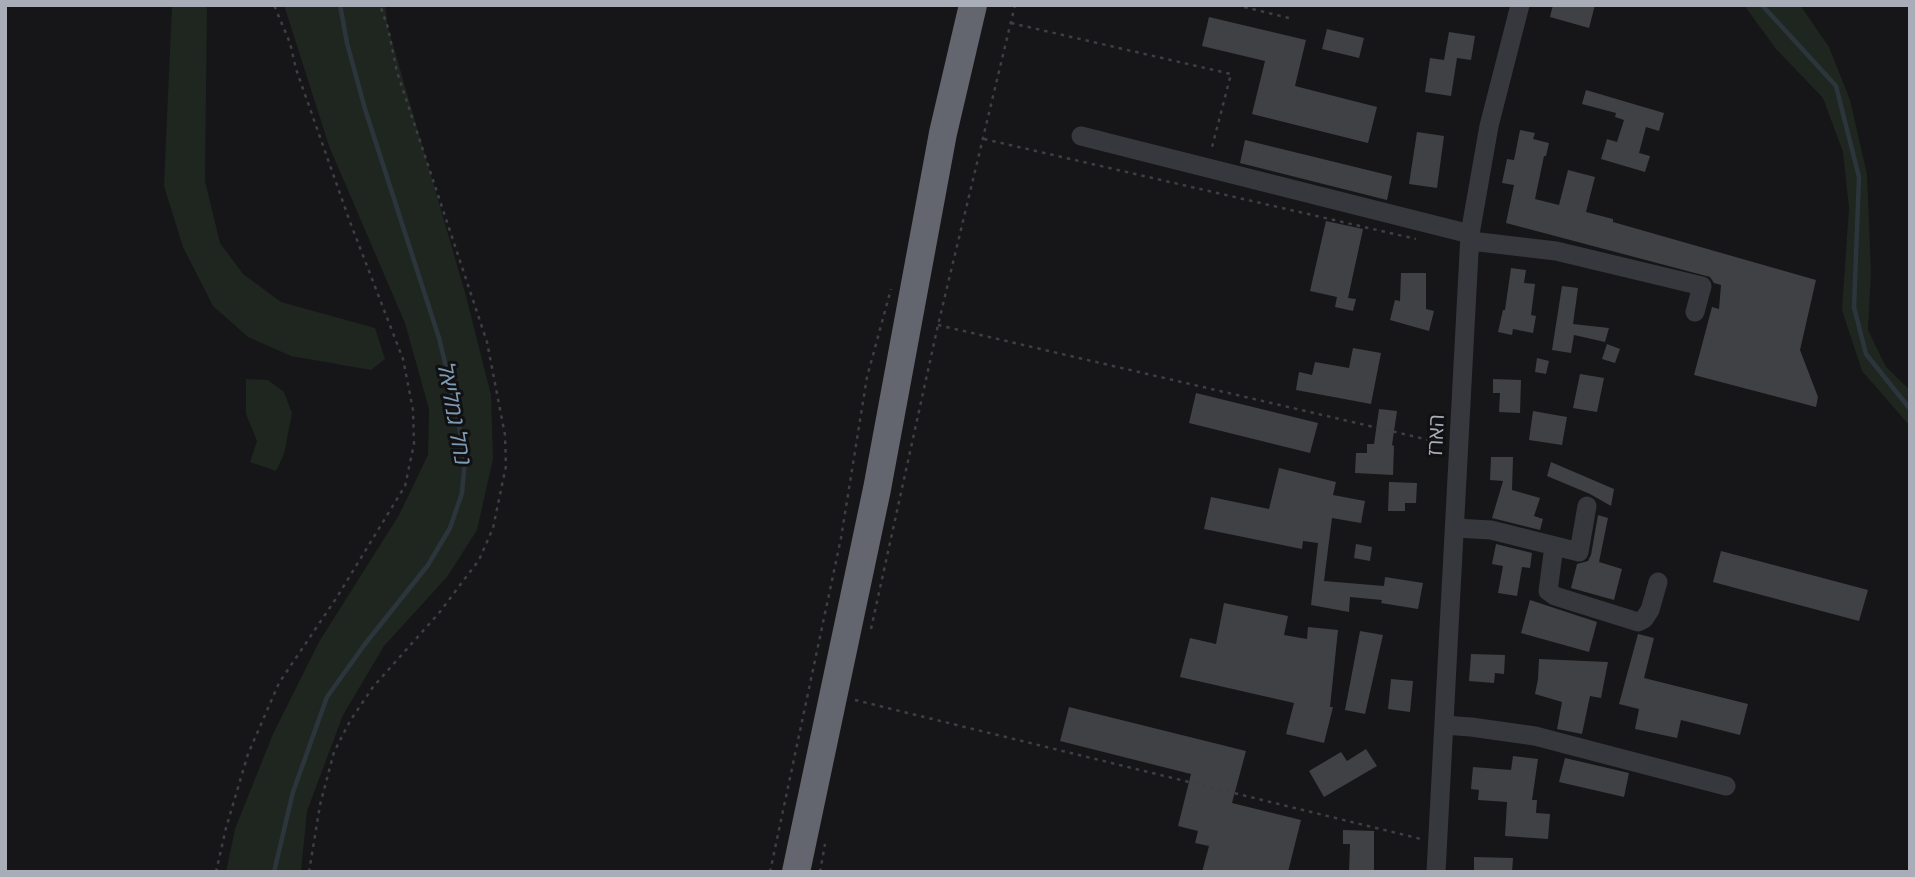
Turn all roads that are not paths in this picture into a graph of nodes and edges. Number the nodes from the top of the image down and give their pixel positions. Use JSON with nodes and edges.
{"nodes":[{"id":1,"x":973,"y":5,"type":"edge"},
{"id":2,"x":1520,"y":5,"type":"edge"},
{"id":3,"x":1081,"y":136,"type":"dead end"},
{"id":4,"x":1471,"y":237,"type":"junction"},
{"id":5,"x":1695,"y":312,"type":"dead end"},
{"id":6,"x":1587,"y":506,"type":"dead end"},
{"id":7,"x":1455,"y":528,"type":"junction"},
{"id":8,"x":1554,"y":546,"type":"junction"},
{"id":9,"x":1658,"y":582,"type":"dead end"},
{"id":10,"x":1444,"y":725,"type":"junction"},
{"id":11,"x":1727,"y":786,"type":"dead end"},
{"id":12,"x":796,"y":872,"type":"edge"},
{"id":13,"x":1436,"y":872,"type":"edge"}],
"edges":[{"from":1,"to":12,"type":"highway"},
{"from":2,"to":4,"type":"street","name":"הארז"},
{"from":3,"to":4,"type":"street"},
{"from":4,"to":5,"type":"street"},
{"from":4,"to":7,"type":"street","name":"הארז"},
{"from":6,"to":8,"type":"street"},
{"from":7,"to":8,"type":"street"},
{"from":7,"to":10,"type":"street","name":"הארז"},
{"from":8,"to":9,"type":"street"},
{"from":10,"to":11,"type":"street"},
{"from":10,"to":13,"type":"street","name":"הארז"}]}
